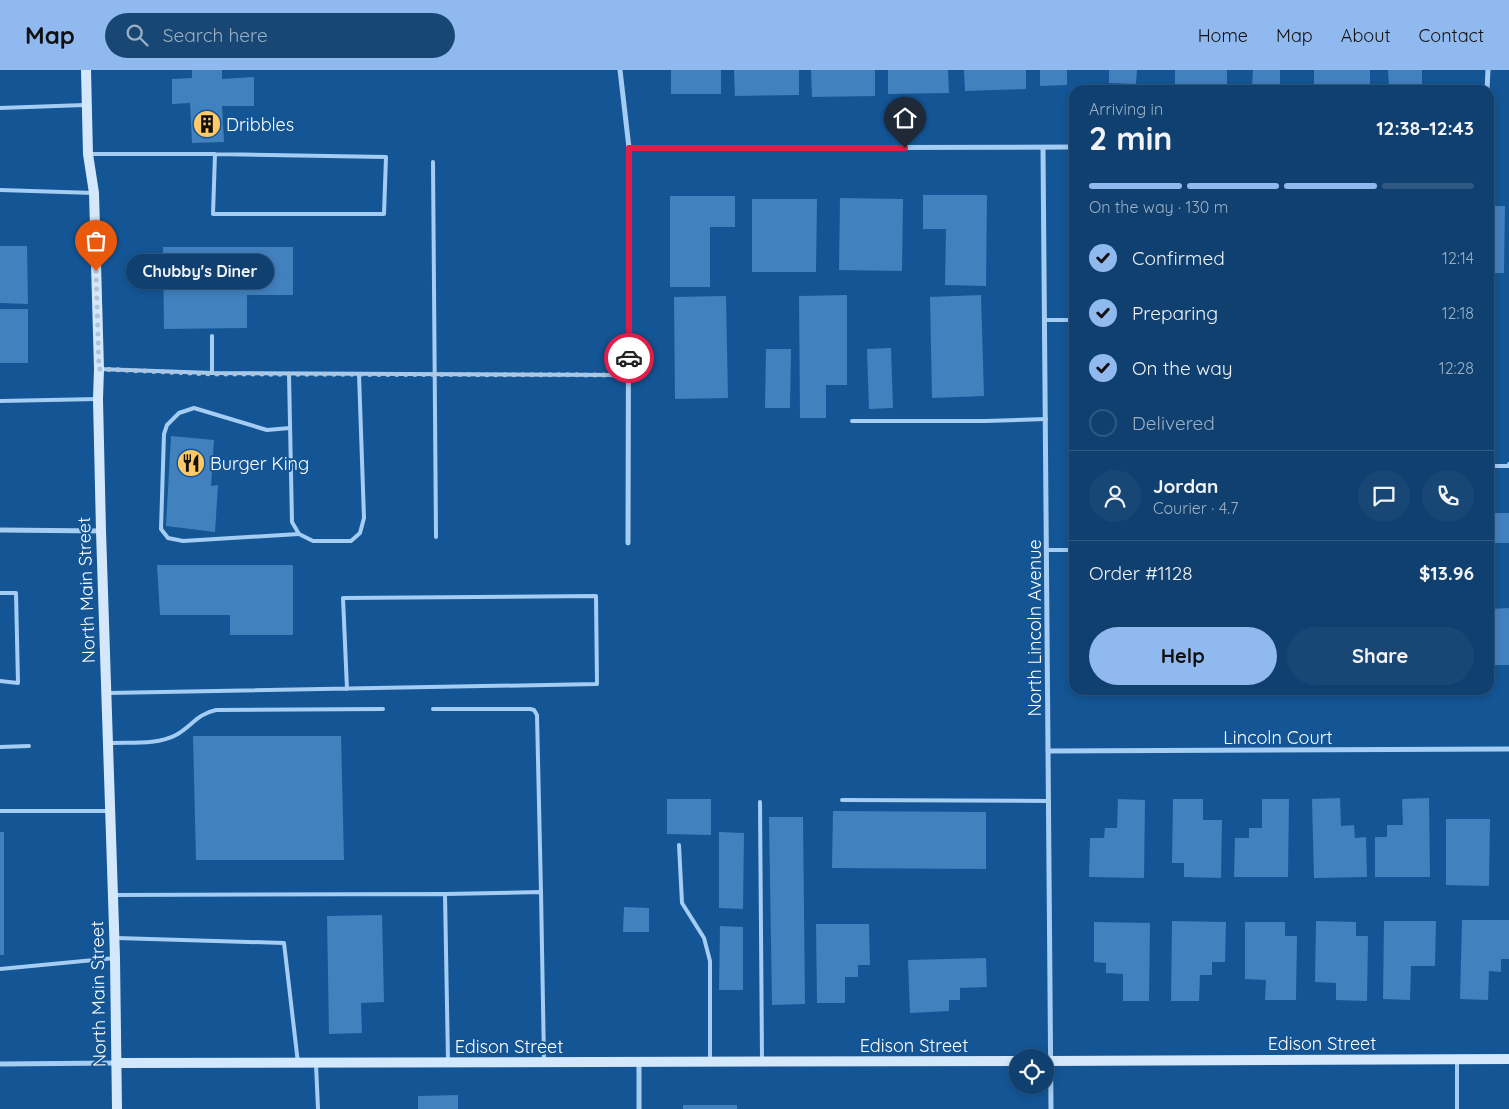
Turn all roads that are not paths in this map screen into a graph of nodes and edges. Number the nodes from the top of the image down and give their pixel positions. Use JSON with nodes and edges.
{"nodes":[{"id":1,"x":86,"y":70,"type":"edge"},
{"id":2,"x":620,"y":70,"type":"edge"},
{"id":3,"x":1488,"y":70,"type":"edge"},
{"id":4,"x":1487,"y":85,"type":"edge"},
{"id":5,"x":87,"y":105,"type":"junction"},
{"id":6,"x":0,"y":108,"type":"edge"},
{"id":7,"x":1069,"y":147,"type":"edge"},
{"id":8,"x":629,"y":148,"type":"junction"},
{"id":9,"x":1042,"y":148,"type":"junction"},
{"id":10,"x":88,"y":154,"type":"junction"},
{"id":11,"x":215,"y":154,"type":"junction"},
{"id":12,"x":433,"y":162,"type":"dead end"},
{"id":13,"x":0,"y":190,"type":"edge"},
{"id":14,"x":94,"y":193,"type":"junction"},
{"id":15,"x":1044,"y":320,"type":"junction"},
{"id":16,"x":1069,"y":320,"type":"edge"},
{"id":17,"x":212,"y":336,"type":"dead end"},
{"id":18,"x":99,"y":369,"type":"junction"},
{"id":19,"x":212,"y":374,"type":"junction"},
{"id":20,"x":289,"y":374,"type":"junction"},
{"id":21,"x":359,"y":374,"type":"junction"},
{"id":22,"x":434,"y":374,"type":"junction"},
{"id":23,"x":629,"y":375,"type":"junction"},
{"id":24,"x":98,"y":399,"type":"junction"},
{"id":25,"x":0,"y":401,"type":"edge"},
{"id":26,"x":1046,"y":419,"type":"junction"},
{"id":27,"x":852,"y":421,"type":"dead end"},
{"id":28,"x":290,"y":428,"type":"junction"},
{"id":29,"x":1509,"y":464,"type":"edge"},
{"id":30,"x":1494,"y":466,"type":"edge"},
{"id":31,"x":0,"y":530,"type":"edge"},
{"id":32,"x":101,"y":531,"type":"junction"},
{"id":33,"x":299,"y":534,"type":"junction"},
{"id":34,"x":436,"y":537,"type":"dead end"},
{"id":35,"x":628,"y":543,"type":"dead end"},
{"id":36,"x":1047,"y":550,"type":"junction"},
{"id":37,"x":1069,"y":550,"type":"edge"},
{"id":38,"x":0,"y":593,"type":"edge"},
{"id":39,"x":0,"y":681,"type":"edge"},
{"id":40,"x":347,"y":689,"type":"junction"},
{"id":41,"x":106,"y":693,"type":"junction"},
{"id":42,"x":383,"y":709,"type":"dead end"},
{"id":43,"x":433,"y":709,"type":"dead end"},
{"id":44,"x":107,"y":743,"type":"junction"},
{"id":45,"x":29,"y":746,"type":"dead end"},
{"id":46,"x":0,"y":747,"type":"edge"},
{"id":47,"x":1509,"y":749,"type":"edge"},
{"id":48,"x":1048,"y":751,"type":"junction"},
{"id":49,"x":842,"y":800,"type":"dead end"},
{"id":50,"x":1049,"y":801,"type":"junction"},
{"id":51,"x":760,"y":802,"type":"dead end"},
{"id":52,"x":0,"y":811,"type":"edge"},
{"id":53,"x":110,"y":811,"type":"junction"},
{"id":54,"x":680,"y":845,"type":"dead end"},
{"id":55,"x":540,"y":892,"type":"junction"},
{"id":56,"x":445,"y":894,"type":"junction"},
{"id":57,"x":112,"y":895,"type":"junction"},
{"id":58,"x":114,"y":938,"type":"junction"},
{"id":59,"x":115,"y":958,"type":"junction"},
{"id":60,"x":0,"y":968,"type":"edge"},
{"id":61,"x":1047,"y":1049,"type":"edge"},
{"id":62,"x":1457,"y":1058,"type":"junction"},
{"id":63,"x":1509,"y":1058,"type":"edge"},
{"id":64,"x":1009,"y":1061,"type":"edge"},
{"id":65,"x":1054,"y":1061,"type":"edge"},
{"id":66,"x":544,"y":1062,"type":"junction"},
{"id":67,"x":639,"y":1062,"type":"junction"},
{"id":68,"x":710,"y":1062,"type":"junction"},
{"id":69,"x":762,"y":1062,"type":"junction"},
{"id":70,"x":116,"y":1063,"type":"junction"},
{"id":71,"x":298,"y":1063,"type":"junction"},
{"id":72,"x":316,"y":1063,"type":"junction"},
{"id":73,"x":448,"y":1063,"type":"junction"},
{"id":74,"x":0,"y":1064,"type":"edge"},
{"id":75,"x":1050,"y":1094,"type":"edge"},
{"id":76,"x":117,"y":1109,"type":"edge"},
{"id":77,"x":318,"y":1109,"type":"edge"},
{"id":78,"x":639,"y":1109,"type":"edge"},
{"id":79,"x":1051,"y":1109,"type":"edge"},
{"id":80,"x":1457,"y":1109,"type":"edge"}],
"edges":[{"from":1,"to":5,"type":"street","name":"North Main Street"},
{"from":2,"to":8,"type":"street"},
{"from":3,"to":4,"type":"street"},
{"from":5,"to":6,"type":"lane"},
{"from":5,"to":10,"type":"street","name":"North Main Street"},
{"from":7,"to":9,"type":"street"},
{"from":8,"to":9,"type":"street"},
{"from":8,"to":23,"type":"street"},
{"from":9,"to":15,"type":"street","name":"North Lincoln Avenue"},
{"from":10,"to":11,"type":"lane"},
{"from":10,"to":14,"type":"street","name":"North Main Street"},
{"from":11,"to":11,"type":"lane"},
{"from":12,"to":22,"type":"lane"},
{"from":13,"to":14,"type":"lane"},
{"from":14,"to":18,"type":"street","name":"North Main Street"},
{"from":15,"to":16,"type":"lane"},
{"from":15,"to":26,"type":"street","name":"North Lincoln Avenue"},
{"from":17,"to":19,"type":"lane"},
{"from":18,"to":19,"type":"lane"},
{"from":18,"to":24,"type":"street","name":"North Main Street"},
{"from":19,"to":20,"type":"lane"},
{"from":20,"to":21,"type":"lane"},
{"from":20,"to":28,"type":"lane"},
{"from":21,"to":22,"type":"lane"},
{"from":21,"to":33,"type":"lane"},
{"from":22,"to":23,"type":"lane"},
{"from":22,"to":34,"type":"lane"},
{"from":23,"to":35,"type":"street"},
{"from":24,"to":25,"type":"lane"},
{"from":24,"to":32,"type":"street","name":"North Main Street"},
{"from":26,"to":27,"type":"lane"},
{"from":26,"to":36,"type":"street","name":"North Lincoln Avenue"},
{"from":28,"to":33,"type":"lane"},
{"from":28,"to":33,"type":"lane"},
{"from":29,"to":30,"type":"lane"},
{"from":31,"to":32,"type":"street"},
{"from":32,"to":41,"type":"street","name":"North Main Street"},
{"from":36,"to":37,"type":"lane"},
{"from":36,"to":48,"type":"street","name":"North Lincoln Avenue"},
{"from":38,"to":39,"type":"lane"},
{"from":40,"to":40,"type":"lane"},
{"from":40,"to":41,"type":"lane"},
{"from":41,"to":44,"type":"street","name":"North Main Street"},
{"from":42,"to":44,"type":"lane"},
{"from":43,"to":55,"type":"lane"},
{"from":44,"to":53,"type":"street","name":"North Main Street"},
{"from":45,"to":46,"type":"lane"},
{"from":47,"to":48,"type":"street","name":"Lincoln Court"},
{"from":48,"to":50,"type":"street","name":"North Lincoln Avenue"},
{"from":49,"to":50,"type":"lane"},
{"from":50,"to":61,"type":"street","name":"North Lincoln Avenue"},
{"from":51,"to":69,"type":"lane"},
{"from":52,"to":53,"type":"lane"},
{"from":53,"to":57,"type":"street","name":"North Main Street"},
{"from":54,"to":68,"type":"lane"},
{"from":55,"to":56,"type":"lane"},
{"from":55,"to":66,"type":"lane"},
{"from":56,"to":57,"type":"lane"},
{"from":56,"to":73,"type":"lane"},
{"from":57,"to":58,"type":"street","name":"North Main Street"},
{"from":58,"to":59,"type":"street","name":"North Main Street"},
{"from":58,"to":71,"type":"lane"},
{"from":59,"to":60,"type":"lane"},
{"from":59,"to":70,"type":"street","name":"North Main Street"},
{"from":62,"to":63,"type":"street","name":"Edison Street"},
{"from":62,"to":65,"type":"street","name":"Edison Street"},
{"from":62,"to":80,"type":"lane"},
{"from":64,"to":69,"type":"street","name":"Edison Street"},
{"from":66,"to":67,"type":"street","name":"Edison Street"},
{"from":66,"to":73,"type":"street","name":"Edison Street"},
{"from":67,"to":68,"type":"street","name":"Edison Street"},
{"from":67,"to":78,"type":"street"},
{"from":68,"to":69,"type":"street","name":"Edison Street"},
{"from":70,"to":71,"type":"street","name":"Edison Street"},
{"from":70,"to":74,"type":"street","name":"Edison Street"},
{"from":70,"to":76,"type":"street","name":"North Main Street"},
{"from":71,"to":72,"type":"street","name":"Edison Street"},
{"from":72,"to":73,"type":"street","name":"Edison Street"},
{"from":72,"to":77,"type":"lane"},
{"from":75,"to":79,"type":"street","name":"North Lincoln Avenue"}]}
